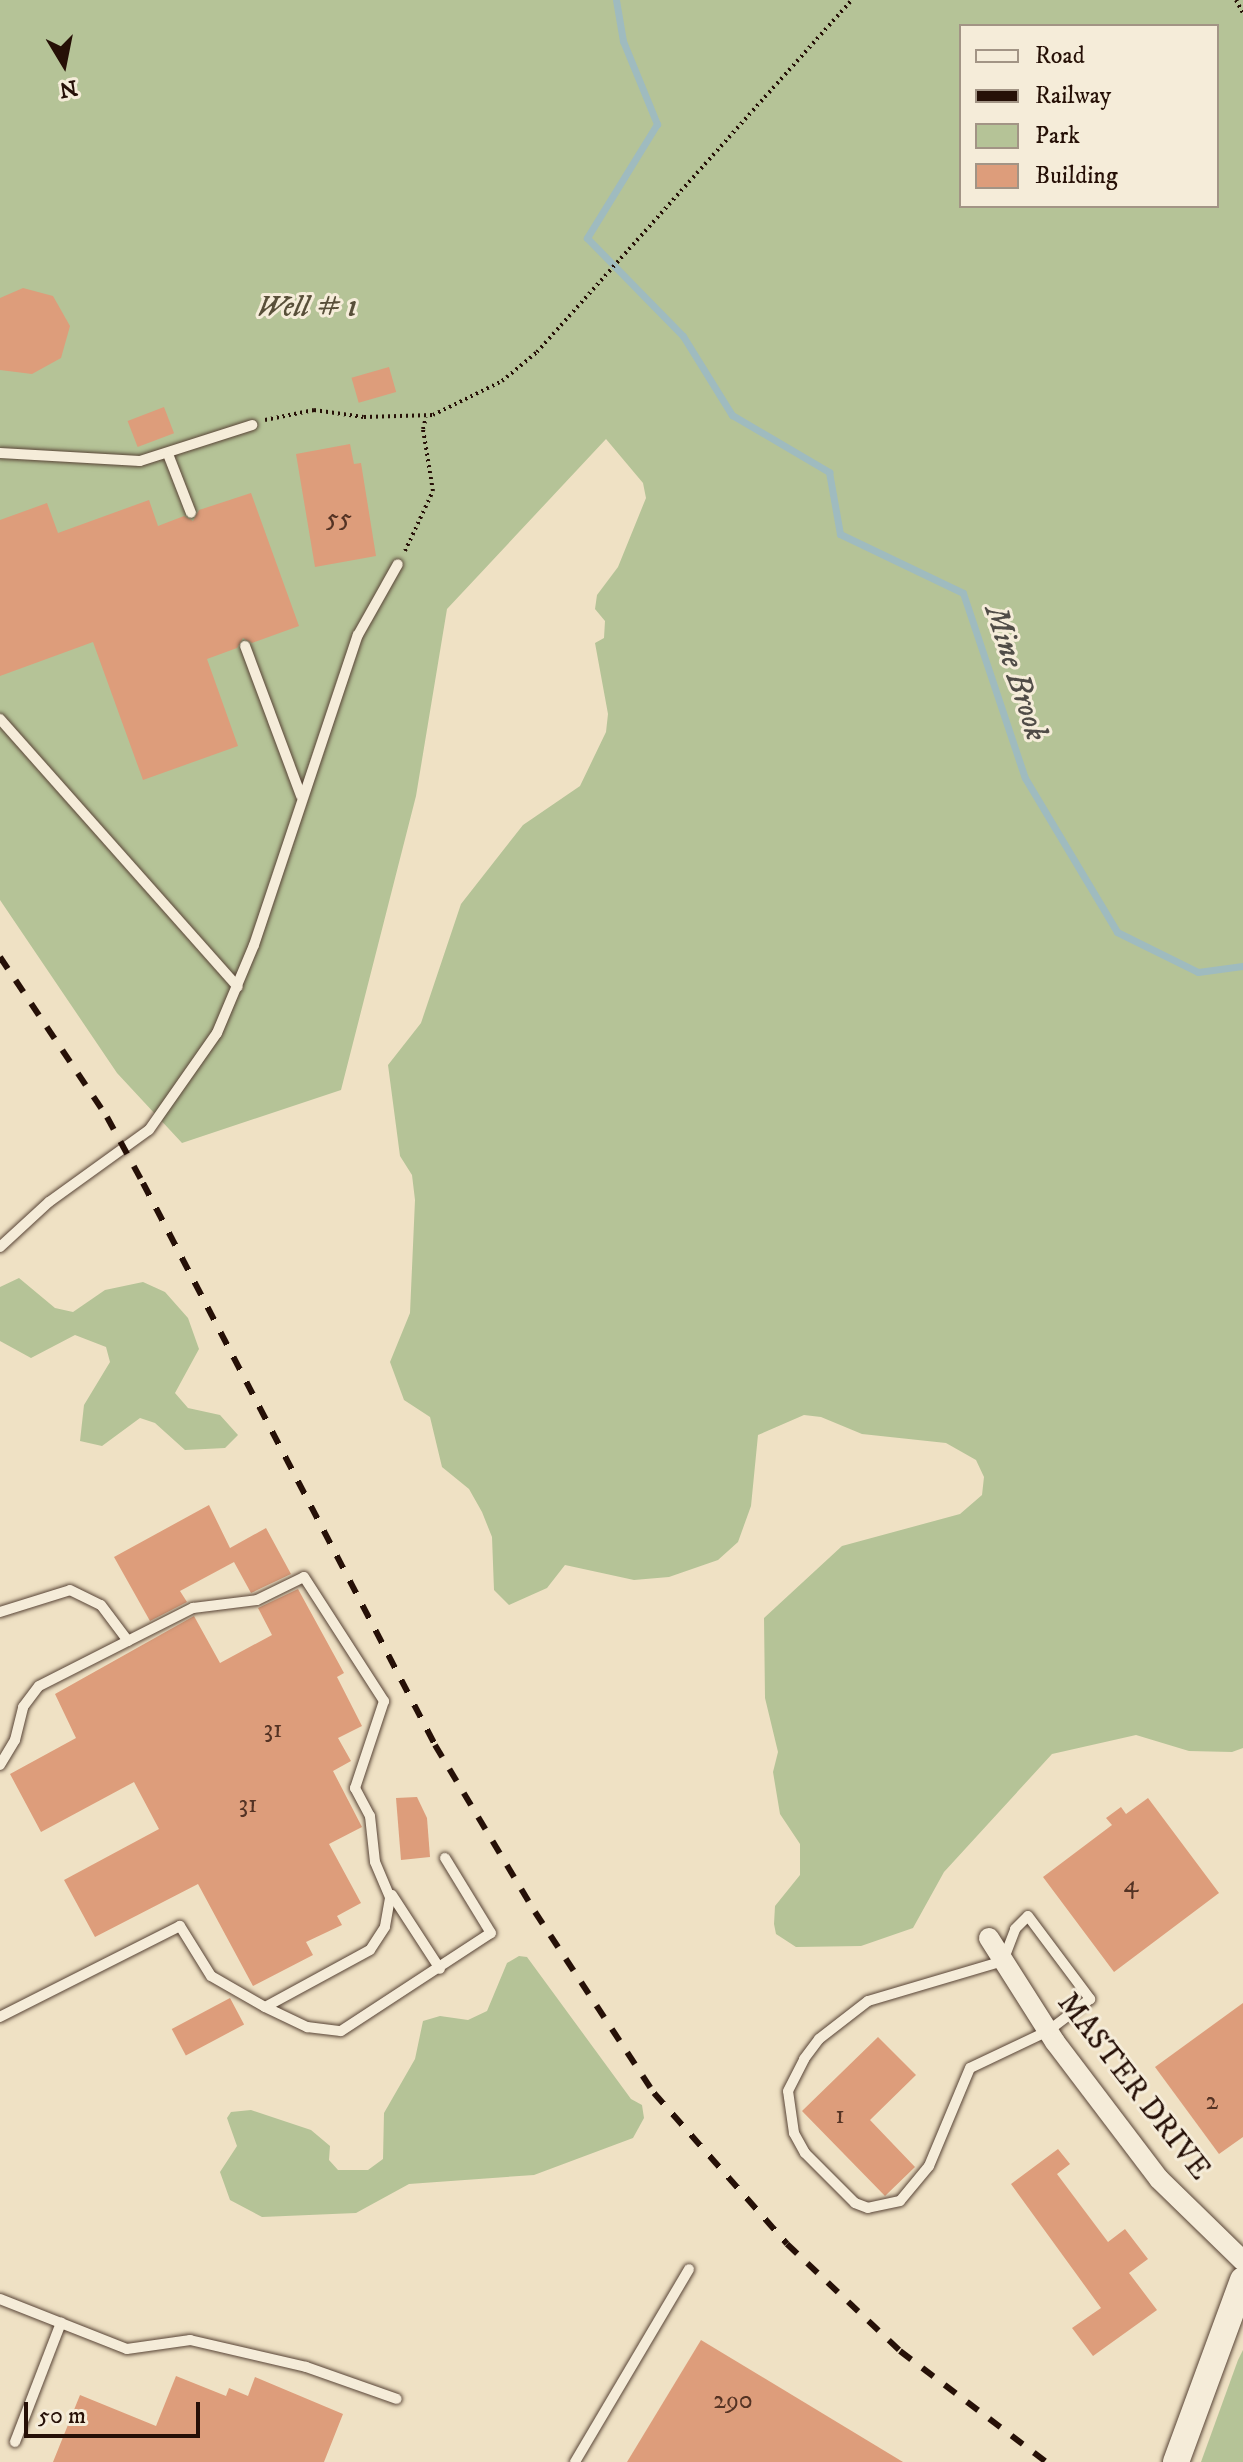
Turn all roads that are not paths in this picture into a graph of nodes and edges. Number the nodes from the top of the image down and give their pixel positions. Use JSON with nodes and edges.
{"nodes":[{"id":1,"x":252,"y":425,"type":"road end"},
{"id":2,"x":0,"y":453,"type":"edge"},
{"id":3,"x":168,"y":454,"type":"junction"},
{"id":4,"x":191,"y":513,"type":"dead end"},
{"id":5,"x":398,"y":564,"type":"road end"},
{"id":6,"x":245,"y":646,"type":"dead end"},
{"id":7,"x":0,"y":719,"type":"edge"},
{"id":8,"x":301,"y":796,"type":"junction"},
{"id":9,"x":238,"y":987,"type":"junction"},
{"id":10,"x":0,"y":1247,"type":"edge"},
{"id":11,"x":0,"y":1612,"type":"edge"},
{"id":12,"x":128,"y":1641,"type":"junction"},
{"id":13,"x":0,"y":1765,"type":"edge"},
{"id":14,"x":445,"y":1858,"type":"dead end"},
{"id":15,"x":388,"y":1890,"type":"junction"},
{"id":16,"x":989,"y":1938,"type":"dead end"},
{"id":17,"x":1003,"y":1961,"type":"junction"},
{"id":18,"x":440,"y":1969,"type":"junction"},
{"id":19,"x":265,"y":2007,"type":"junction"},
{"id":20,"x":0,"y":2017,"type":"edge"},
{"id":21,"x":1048,"y":2031,"type":"junction"},
{"id":22,"x":1243,"y":2261,"type":"edge"},
{"id":23,"x":689,"y":2269,"type":"dead end"},
{"id":24,"x":1243,"y":2280,"type":"edge"},
{"id":25,"x":0,"y":2299,"type":"edge"},
{"id":26,"x":61,"y":2323,"type":"junction"},
{"id":27,"x":397,"y":2399,"type":"dead end"},
{"id":28,"x":15,"y":2442,"type":"dead end"},
{"id":29,"x":575,"y":2462,"type":"edge"},
{"id":30,"x":1176,"y":2462,"type":"edge"}],
"edges":[{"from":1,"to":3,"type":"lane"},
{"from":2,"to":3,"type":"lane"},
{"from":3,"to":4,"type":"lane"},
{"from":5,"to":8,"type":"lane"},
{"from":6,"to":8,"type":"lane"},
{"from":7,"to":9,"type":"lane"},
{"from":8,"to":9,"type":"lane"},
{"from":9,"to":10,"type":"lane"},
{"from":11,"to":12,"type":"lane"},
{"from":12,"to":13,"type":"lane"},
{"from":12,"to":15,"type":"lane"},
{"from":14,"to":18,"type":"lane"},
{"from":15,"to":18,"type":"lane"},
{"from":15,"to":19,"type":"lane"},
{"from":16,"to":17,"type":"street","name":"MASTER DRIVE"},
{"from":17,"to":21,"type":"street","name":"MASTER DRIVE"},
{"from":17,"to":21,"type":"lane"},
{"from":17,"to":21,"type":"lane"},
{"from":18,"to":19,"type":"lane"},
{"from":19,"to":20,"type":"lane"},
{"from":21,"to":22,"type":"street","name":"MASTER DRIVE"},
{"from":23,"to":29,"type":"lane"},
{"from":24,"to":30,"type":"street"},
{"from":25,"to":26,"type":"lane"},
{"from":26,"to":27,"type":"lane"},
{"from":26,"to":28,"type":"lane"}]}
